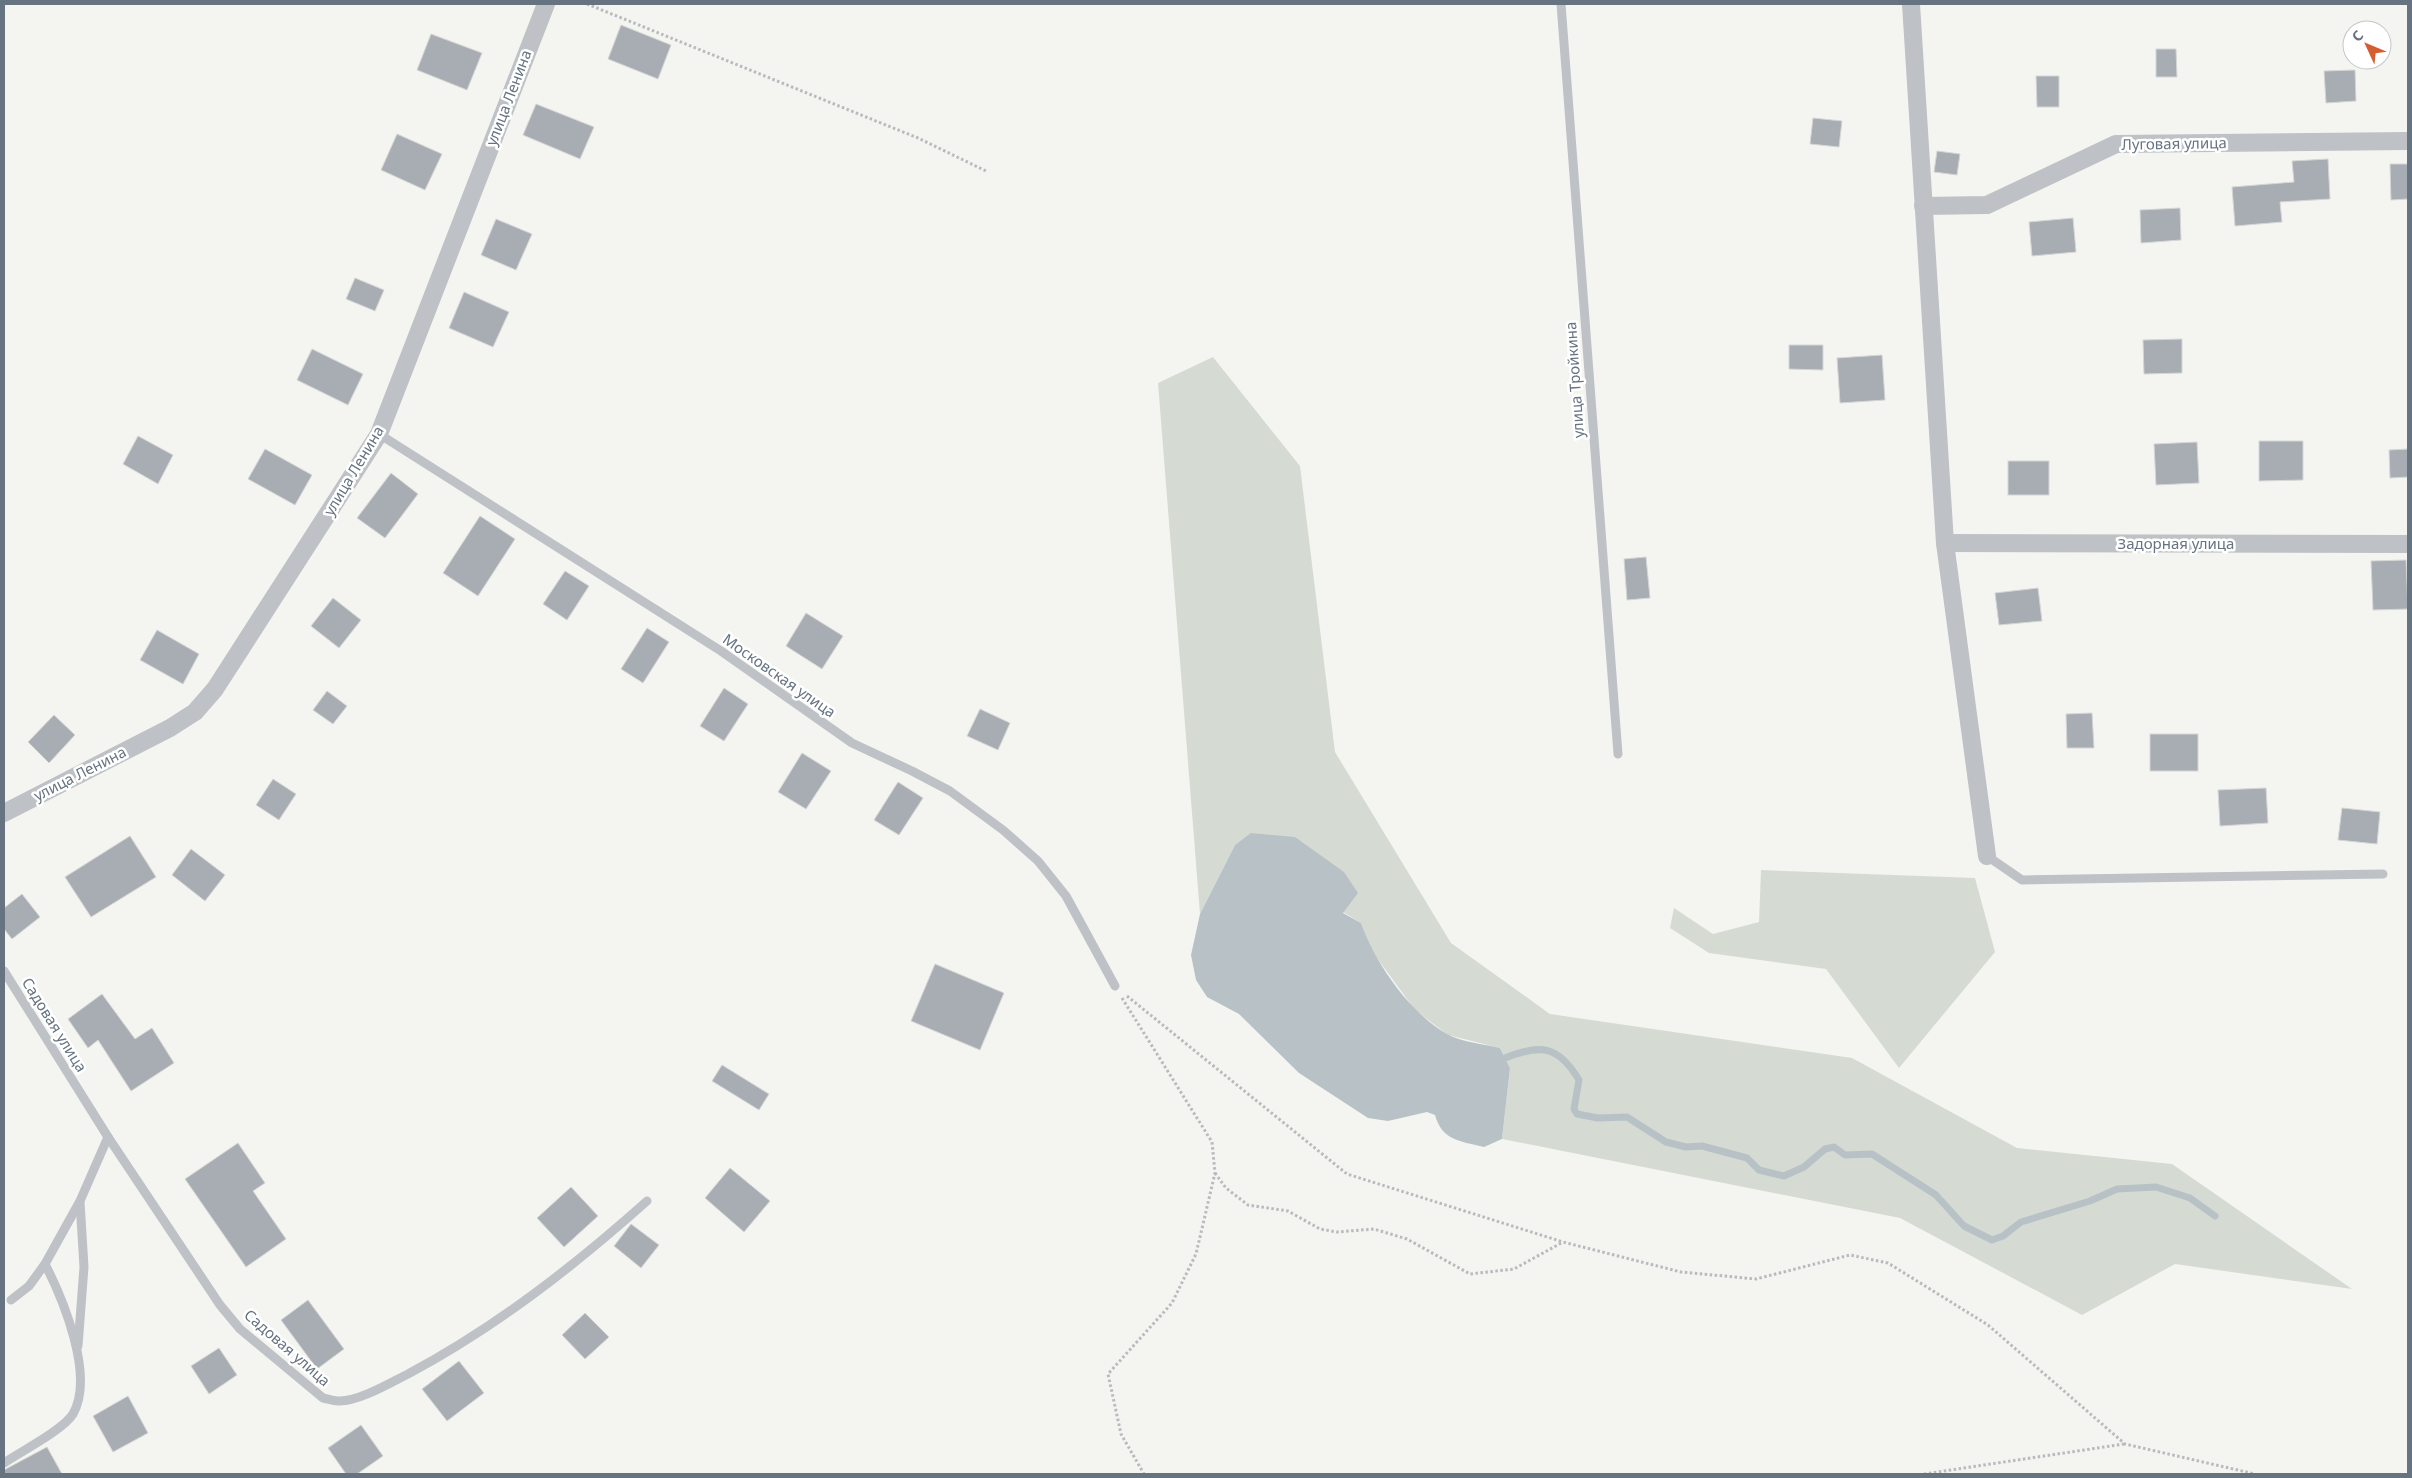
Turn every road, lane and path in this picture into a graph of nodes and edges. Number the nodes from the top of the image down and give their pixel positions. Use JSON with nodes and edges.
{"nodes":[{"id":1,"x":546,"y":4,"type":"edge"},
{"id":2,"x":587,"y":4,"type":"edge"},
{"id":3,"x":1561,"y":4,"type":"edge"},
{"id":4,"x":1911,"y":4,"type":"edge"},
{"id":5,"x":2408,"y":141,"type":"edge"},
{"id":6,"x":988,"y":172,"type":"dead end"},
{"id":7,"x":1923,"y":206,"type":"junction"},
{"id":8,"x":379,"y":434,"type":"junction"},
{"id":9,"x":1945,"y":543,"type":"junction"},
{"id":10,"x":2408,"y":544,"type":"edge"},
{"id":11,"x":1618,"y":754,"type":"dead end"},
{"id":12,"x":4,"y":813,"type":"edge"},
{"id":13,"x":1987,"y":856,"type":"joint"},
{"id":14,"x":2383,"y":874,"type":"dead end"},
{"id":15,"x":4,"y":971,"type":"edge"},
{"id":16,"x":1114,"y":986,"type":"junction"},
{"id":17,"x":108,"y":1137,"type":"junction"},
{"id":18,"x":1216,"y":1173,"type":"junction"},
{"id":19,"x":80,"y":1201,"type":"junction"},
{"id":20,"x":648,"y":1201,"type":"dead end"},
{"id":21,"x":1563,"y":1242,"type":"junction"},
{"id":22,"x":45,"y":1264,"type":"junction"},
{"id":23,"x":11,"y":1300,"type":"dead end"},
{"id":24,"x":78,"y":1354,"type":"junction"},
{"id":25,"x":2125,"y":1444,"type":"junction"},
{"id":26,"x":4,"y":1463,"type":"edge"},
{"id":27,"x":1144,"y":1474,"type":"edge"},
{"id":28,"x":1924,"y":1474,"type":"edge"},
{"id":29,"x":2256,"y":1474,"type":"edge"}],
"edges":[{"from":1,"to":8,"type":"street","name":"улица Ленина"},
{"from":2,"to":6,"type":"path"},
{"from":3,"to":11,"type":"lane","name":"улица Тройкина"},
{"from":4,"to":7,"type":"street"},
{"from":5,"to":7,"type":"street","name":"Луговая улица"},
{"from":7,"to":9,"type":"street"},
{"from":8,"to":12,"type":"street","name":"улица Ленина"},
{"from":8,"to":16,"type":"lane","name":"Московская улица"},
{"from":9,"to":10,"type":"street","name":"Задорная улица"},
{"from":9,"to":13,"type":"street"},
{"from":13,"to":14,"type":"lane"},
{"from":15,"to":17,"type":"lane","name":"Садовая улица"},
{"from":16,"to":18,"type":"path"},
{"from":16,"to":21,"type":"path"},
{"from":17,"to":19,"type":"lane"},
{"from":17,"to":20,"type":"lane","name":"Садовая улица"},
{"from":18,"to":21,"type":"path"},
{"from":18,"to":27,"type":"path"},
{"from":19,"to":22,"type":"lane"},
{"from":19,"to":24,"type":"lane"},
{"from":21,"to":25,"type":"path"},
{"from":22,"to":23,"type":"lane"},
{"from":22,"to":24,"type":"lane"},
{"from":24,"to":26,"type":"lane"},
{"from":25,"to":28,"type":"path"},
{"from":25,"to":29,"type":"path"}]}
